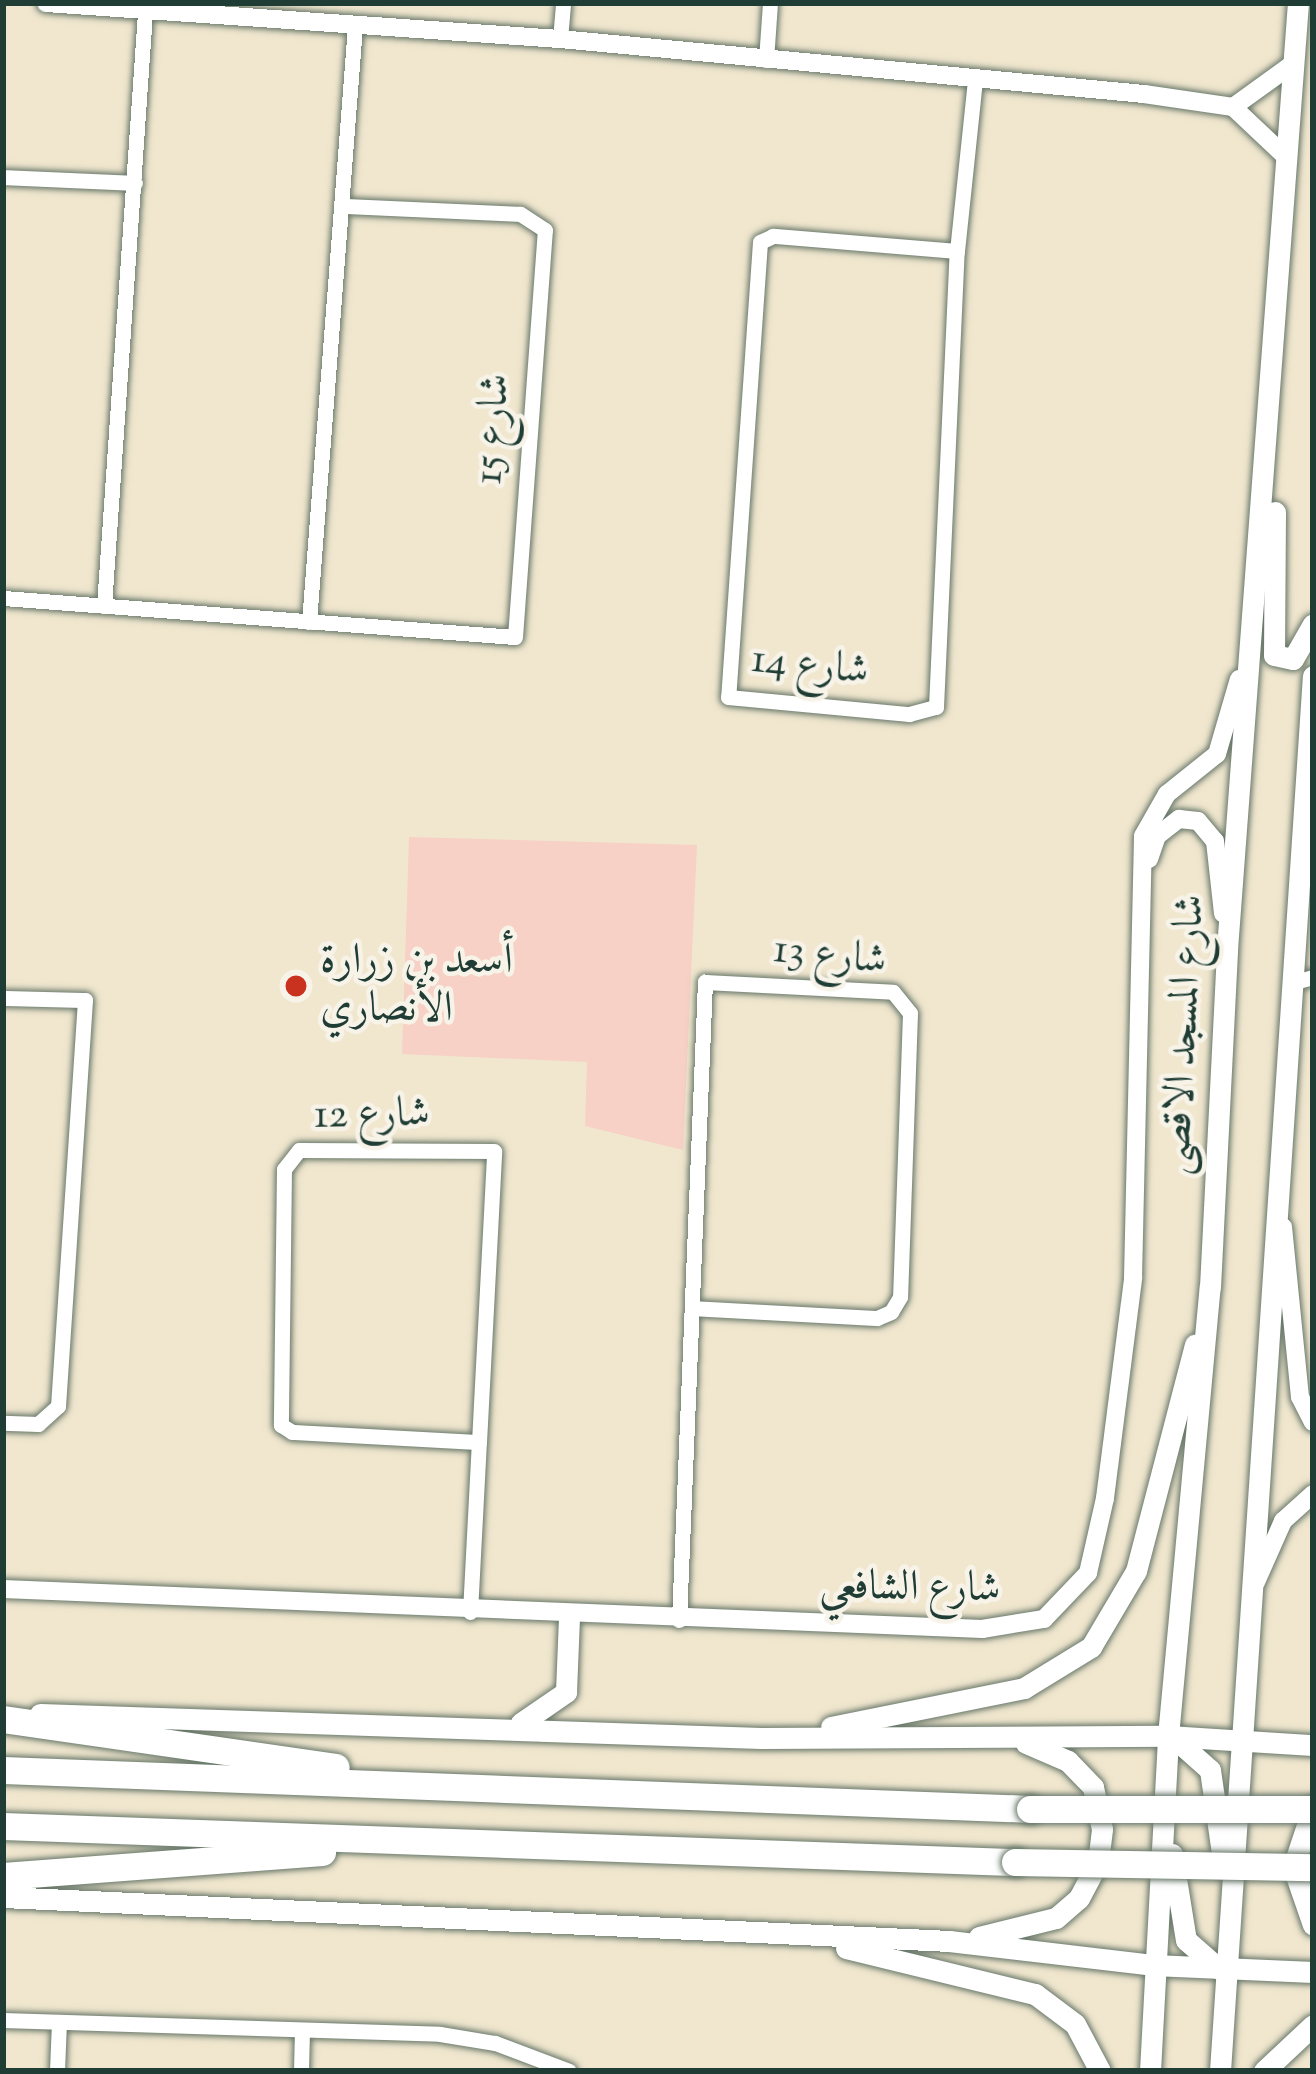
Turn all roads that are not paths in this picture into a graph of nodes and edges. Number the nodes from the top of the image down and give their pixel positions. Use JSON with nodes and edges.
{"nodes":[{"id":1,"x":46,"y":3,"type":"edge"},
{"id":2,"x":563,"y":3,"type":"edge"},
{"id":3,"x":770,"y":3,"type":"edge"},
{"id":4,"x":1298,"y":3,"type":"edge"},
{"id":5,"x":145,"y":12,"type":"junction"},
{"id":6,"x":355,"y":26,"type":"junction"},
{"id":7,"x":560,"y":39,"type":"junction"},
{"id":8,"x":766,"y":60,"type":"junction"},
{"id":9,"x":1294,"y":63,"type":"junction"},
{"id":10,"x":975,"y":81,"type":"junction"},
{"id":11,"x":1233,"y":107,"type":"junction"},
{"id":12,"x":1283,"y":155,"type":"junction"},
{"id":13,"x":3,"y":177,"type":"edge"},
{"id":14,"x":135,"y":183,"type":"junction"},
{"id":15,"x":342,"y":206,"type":"junction"},
{"id":16,"x":957,"y":251,"type":"junction"},
{"id":17,"x":1267,"y":422,"type":"junction"},
{"id":18,"x":1257,"y":580,"type":"junction"},
{"id":19,"x":3,"y":598,"type":"edge"},
{"id":20,"x":104,"y":606,"type":"junction"},
{"id":21,"x":309,"y":622,"type":"junction"},
{"id":22,"x":1313,"y":624,"type":"edge"},
{"id":23,"x":1313,"y":676,"type":"edge"},
{"id":24,"x":1146,"y":869,"type":"junction"},
{"id":25,"x":1227,"y":949,"type":"junction"},
{"id":26,"x":1304,"y":980,"type":"edge"},
{"id":27,"x":3,"y":998,"type":"edge"},
{"id":28,"x":1279,"y":1204,"type":"junction"},
{"id":29,"x":1210,"y":1287,"type":"junction"},
{"id":30,"x":693,"y":1308,"type":"junction"},
{"id":31,"x":1313,"y":1422,"type":"edge"},
{"id":32,"x":3,"y":1423,"type":"edge"},
{"id":33,"x":479,"y":1442,"type":"junction"},
{"id":34,"x":1313,"y":1494,"type":"edge"},
{"id":35,"x":1254,"y":1587,"type":"junction"},
{"id":36,"x":3,"y":1589,"type":"edge"},
{"id":37,"x":470,"y":1612,"type":"junction"},
{"id":38,"x":569,"y":1617,"type":"junction"},
{"id":39,"x":679,"y":1620,"type":"junction"},
{"id":40,"x":3,"y":1716,"type":"edge"},
{"id":41,"x":509,"y":1726,"type":"junction"},
{"id":42,"x":1168,"y":1736,"type":"junction"},
{"id":43,"x":761,"y":1738,"type":"junction"},
{"id":44,"x":1012,"y":1739,"type":"junction"},
{"id":45,"x":1244,"y":1740,"type":"junction"},
{"id":46,"x":1313,"y":1745,"type":"edge"},
{"id":47,"x":3,"y":1769,"type":"edge"},
{"id":48,"x":446,"y":1786,"type":"junction"},
{"id":49,"x":1166,"y":1788,"type":"junction"},
{"id":50,"x":1313,"y":1808,"type":"edge"},
{"id":51,"x":3,"y":1826,"type":"edge"},
{"id":52,"x":443,"y":1842,"type":"junction"},
{"id":53,"x":1313,"y":1868,"type":"edge"},
{"id":54,"x":3,"y":1876,"type":"edge"},
{"id":55,"x":3,"y":1897,"type":"edge"},
{"id":56,"x":1230,"y":1917,"type":"junction"},
{"id":57,"x":1313,"y":1925,"type":"edge"},
{"id":58,"x":781,"y":1934,"type":"junction"},
{"id":59,"x":949,"y":1941,"type":"junction"},
{"id":60,"x":1153,"y":1965,"type":"junction"},
{"id":61,"x":1223,"y":1970,"type":"junction"},
{"id":62,"x":1313,"y":1972,"type":"edge"},
{"id":63,"x":3,"y":2020,"type":"edge"},
{"id":64,"x":58,"y":2022,"type":"junction"},
{"id":65,"x":1313,"y":2025,"type":"edge"},
{"id":66,"x":302,"y":2030,"type":"junction"},
{"id":67,"x":56,"y":2071,"type":"edge"},
{"id":68,"x":301,"y":2071,"type":"edge"},
{"id":69,"x":569,"y":2071,"type":"edge"},
{"id":70,"x":1100,"y":2071,"type":"edge"},
{"id":71,"x":1150,"y":2071,"type":"edge"},
{"id":72,"x":1220,"y":2071,"type":"edge"},
{"id":73,"x":1264,"y":2071,"type":"edge"}],
"edges":[{"from":1,"to":5,"type":"street"},
{"from":2,"to":7,"type":"street"},
{"from":3,"to":8,"type":"street"},
{"from":4,"to":9,"type":"main road","name":"شارع المسجد الاقصى"},
{"from":5,"to":6,"type":"street"},
{"from":5,"to":14,"type":"street"},
{"from":6,"to":7,"type":"street"},
{"from":6,"to":15,"type":"street"},
{"from":7,"to":8,"type":"street"},
{"from":8,"to":10,"type":"street"},
{"from":9,"to":11,"type":"street"},
{"from":9,"to":12,"type":"main road","name":"شارع المسجد الاقصى"},
{"from":10,"to":11,"type":"street"},
{"from":10,"to":16,"type":"street","name":"شارع 14"},
{"from":11,"to":12,"type":"street"},
{"from":12,"to":17,"type":"main road","name":"شارع المسجد الاقصى"},
{"from":13,"to":14,"type":"street"},
{"from":14,"to":20,"type":"street"},
{"from":15,"to":21,"type":"street"},
{"from":15,"to":21,"type":"street","name":"شارع 15"},
{"from":16,"to":16,"type":"street","name":"شارع 14"},
{"from":17,"to":18,"type":"main road","name":"شارع المسجد الاقصى"},
{"from":17,"to":22,"type":"main road"},
{"from":18,"to":24,"type":"street","name":"شارع الشافعي"},
{"from":18,"to":25,"type":"main road","name":"شارع المسجد الاقصى"},
{"from":19,"to":20,"type":"street","name":"شارع 15"},
{"from":20,"to":21,"type":"street","name":"شارع 15"},
{"from":23,"to":26,"type":"main road"},
{"from":24,"to":25,"type":"street"},
{"from":24,"to":39,"type":"street","name":"شارع الشافعي"},
{"from":25,"to":29,"type":"main road","name":"شارع المسجد الاقصى"},
{"from":26,"to":28,"type":"main road"},
{"from":27,"to":32,"type":"street"},
{"from":28,"to":31,"type":"street"},
{"from":28,"to":35,"type":"main road"},
{"from":29,"to":42,"type":"main road","name":"شارع المسجد الاقصى"},
{"from":29,"to":43,"type":"main road"},
{"from":30,"to":30,"type":"street","name":"شارع 13"},
{"from":30,"to":39,"type":"street","name":"شارع 13"},
{"from":33,"to":33,"type":"street","name":"شارع 12"},
{"from":33,"to":37,"type":"street","name":"شارع 12"},
{"from":34,"to":35,"type":"street"},
{"from":35,"to":45,"type":"main road"},
{"from":36,"to":37,"type":"street","name":"شارع الشافعي"},
{"from":37,"to":38,"type":"street","name":"شارع الشافعي"},
{"from":38,"to":39,"type":"street","name":"شارع الشافعي"},
{"from":38,"to":41,"type":"main road"},
{"from":40,"to":41,"type":"main road"},
{"from":40,"to":48,"type":"highway"},
{"from":41,"to":43,"type":"main road"},
{"from":42,"to":44,"type":"main road"},
{"from":42,"to":45,"type":"main road"},
{"from":42,"to":49,"type":"main road","name":"شارع المسجد الاقصى"},
{"from":42,"to":56,"type":"main road"},
{"from":43,"to":44,"type":"main road"},
{"from":44,"to":59,"type":"main road"},
{"from":45,"to":46,"type":"main road"},
{"from":45,"to":56,"type":"main road"},
{"from":47,"to":48,"type":"highway"},
{"from":48,"to":50,"type":"highway","bridge":true},
{"from":49,"to":60,"type":"main road","name":"شارع المسجد الاقصى"},
{"from":49,"to":61,"type":"main road"},
{"from":50,"to":57,"type":"main road"},
{"from":51,"to":52,"type":"highway"},
{"from":52,"to":53,"type":"highway","bridge":true},
{"from":52,"to":54,"type":"highway"},
{"from":55,"to":58,"type":"main road"},
{"from":56,"to":61,"type":"main road"},
{"from":58,"to":59,"type":"main road"},
{"from":58,"to":70,"type":"main road"},
{"from":59,"to":60,"type":"main road"},
{"from":60,"to":61,"type":"main road"},
{"from":60,"to":71,"type":"main road","name":"شارع المسجد الاقصى"},
{"from":61,"to":62,"type":"main road"},
{"from":61,"to":72,"type":"main road"},
{"from":63,"to":64,"type":"street"},
{"from":64,"to":66,"type":"street"},
{"from":64,"to":67,"type":"street"},
{"from":65,"to":73,"type":"main road"},
{"from":66,"to":68,"type":"street"},
{"from":66,"to":69,"type":"street"}]}
